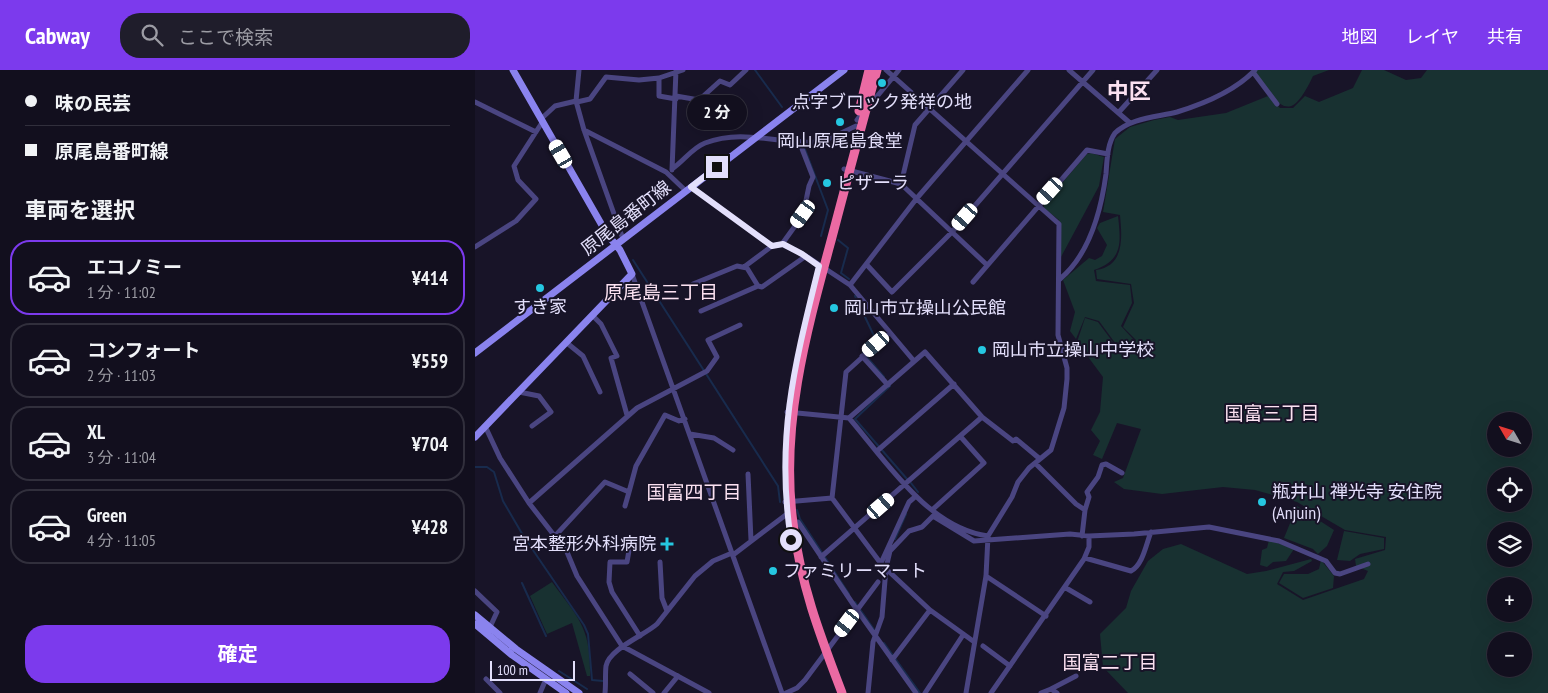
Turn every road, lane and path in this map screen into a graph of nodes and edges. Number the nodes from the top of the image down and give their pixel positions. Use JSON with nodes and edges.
{"nodes":[{"id":1,"x":513,"y":70,"type":"edge"},
{"id":2,"x":579,"y":70,"type":"edge"},
{"id":3,"x":606,"y":70,"type":"edge"},
{"id":4,"x":683,"y":70,"type":"edge"},
{"id":5,"x":746,"y":70,"type":"edge"},
{"id":6,"x":844,"y":70,"type":"edge"},
{"id":7,"x":869,"y":70,"type":"edge"},
{"id":8,"x":877,"y":70,"type":"edge"},
{"id":9,"x":886,"y":70,"type":"edge"},
{"id":10,"x":899,"y":70,"type":"edge"},
{"id":11,"x":963,"y":70,"type":"edge"},
{"id":12,"x":1028,"y":70,"type":"edge"},
{"id":13,"x":1069,"y":70,"type":"edge"},
{"id":14,"x":1093,"y":70,"type":"edge"},
{"id":15,"x":1157,"y":70,"type":"edge"},
{"id":16,"x":1254,"y":71,"type":"edge"},
{"id":17,"x":676,"y":72,"type":"edge"},
{"id":18,"x":605,"y":77,"type":"junction"},
{"id":19,"x":893,"y":77,"type":"junction"},
{"id":20,"x":659,"y":78,"type":"junction"},
{"id":21,"x":1083,"y":82,"type":"junction"},
{"id":22,"x":676,"y":97,"type":"junction"},
{"id":23,"x":576,"y":101,"type":"junction"},
{"id":24,"x":475,"y":102,"type":"edge"},
{"id":25,"x":1277,"y":104,"type":"dead end"},
{"id":26,"x":929,"y":109,"type":"junction"},
{"id":27,"x":865,"y":110,"type":"junction"},
{"id":28,"x":1119,"y":112,"type":"junction"},
{"id":29,"x":542,"y":120,"type":"junction"},
{"id":30,"x":856,"y":123,"type":"junction"},
{"id":31,"x":1130,"y":124,"type":"junction"},
{"id":32,"x":584,"y":130,"type":"junction"},
{"id":33,"x":536,"y":132,"type":"junction"},
{"id":34,"x":757,"y":137,"type":"junction"},
{"id":35,"x":801,"y":141,"type":"junction"},
{"id":36,"x":967,"y":141,"type":"junction"},
{"id":37,"x":1108,"y":154,"type":"junction"},
{"id":38,"x":672,"y":169,"type":"junction"},
{"id":39,"x":847,"y":170,"type":"junction"},
{"id":40,"x":1003,"y":174,"type":"junction"},
{"id":41,"x":673,"y":178,"type":"junction"},
{"id":42,"x":901,"y":184,"type":"junction"},
{"id":43,"x":688,"y":189,"type":"junction"},
{"id":44,"x":917,"y":198,"type":"junction"},
{"id":45,"x":1038,"y":204,"type":"junction"},
{"id":46,"x":952,"y":232,"type":"junction"},
{"id":47,"x":623,"y":239,"type":"junction"},
{"id":48,"x":783,"y":244,"type":"junction"},
{"id":49,"x":616,"y":245,"type":"junction"},
{"id":50,"x":475,"y":246,"type":"edge"},
{"id":51,"x":772,"y":246,"type":"junction"},
{"id":52,"x":806,"y":256,"type":"junction"},
{"id":53,"x":867,"y":265,"type":"junction"},
{"id":54,"x":987,"y":265,"type":"junction"},
{"id":55,"x":743,"y":267,"type":"junction"},
{"id":56,"x":821,"y":267,"type":"junction"},
{"id":57,"x":632,"y":274,"type":"junction"},
{"id":58,"x":1060,"y":279,"type":"junction"},
{"id":59,"x":973,"y":282,"type":"dead end"},
{"id":60,"x":693,"y":284,"type":"dead end"},
{"id":61,"x":850,"y":285,"type":"junction"},
{"id":62,"x":758,"y":286,"type":"junction"},
{"id":63,"x":701,"y":311,"type":"dead end"},
{"id":64,"x":593,"y":316,"type":"junction"},
{"id":65,"x":741,"y":325,"type":"dead end"},
{"id":66,"x":889,"y":332,"type":"junction"},
{"id":67,"x":567,"y":343,"type":"junction"},
{"id":68,"x":475,"y":353,"type":"edge"},
{"id":69,"x":862,"y":356,"type":"junction"},
{"id":70,"x":915,"y":361,"type":"junction"},
{"id":71,"x":954,"y":384,"type":"junction"},
{"id":72,"x":887,"y":385,"type":"junction"},
{"id":73,"x":674,"y":388,"type":"junction"},
{"id":74,"x":519,"y":392,"type":"junction"},
{"id":75,"x":600,"y":392,"type":"dead end"},
{"id":76,"x":790,"y":412,"type":"junction"},
{"id":77,"x":627,"y":415,"type":"junction"},
{"id":78,"x":841,"y":417,"type":"junction"},
{"id":79,"x":982,"y":417,"type":"junction"},
{"id":80,"x":849,"y":418,"type":"junction"},
{"id":81,"x":685,"y":420,"type":"junction"},
{"id":82,"x":485,"y":426,"type":"junction"},
{"id":83,"x":532,"y":426,"type":"dead end"},
{"id":84,"x":690,"y":434,"type":"junction"},
{"id":85,"x":960,"y":436,"type":"junction"},
{"id":86,"x":475,"y":437,"type":"edge"},
{"id":87,"x":879,"y":449,"type":"junction"},
{"id":88,"x":733,"y":450,"type":"dead end"},
{"id":89,"x":1037,"y":461,"type":"junction"},
{"id":90,"x":1122,"y":473,"type":"dead end"},
{"id":91,"x":748,"y":474,"type":"dead end"},
{"id":92,"x":906,"y":484,"type":"junction"},
{"id":93,"x":629,"y":492,"type":"junction"},
{"id":94,"x":916,"y":496,"type":"junction"},
{"id":95,"x":832,"y":498,"type":"junction"},
{"id":96,"x":788,"y":501,"type":"junction"},
{"id":97,"x":529,"y":503,"type":"junction"},
{"id":98,"x":625,"y":506,"type":"dead end"},
{"id":99,"x":932,"y":510,"type":"junction"},
{"id":100,"x":1085,"y":510,"type":"junction"},
{"id":101,"x":790,"y":520,"type":"junction"},
{"id":102,"x":855,"y":528,"type":"junction"},
{"id":103,"x":1151,"y":532,"type":"junction"},
{"id":104,"x":555,"y":536,"type":"junction"},
{"id":105,"x":1082,"y":536,"type":"junction"},
{"id":106,"x":1089,"y":536,"type":"junction"},
{"id":107,"x":988,"y":538,"type":"junction"},
{"id":108,"x":631,"y":539,"type":"dead end"},
{"id":109,"x":751,"y":540,"type":"junction"},
{"id":110,"x":732,"y":554,"type":"junction"},
{"id":111,"x":823,"y":556,"type":"junction"},
{"id":112,"x":1085,"y":558,"type":"junction"},
{"id":113,"x":660,"y":562,"type":"dead end"},
{"id":114,"x":1368,"y":564,"type":"dead end"},
{"id":115,"x":883,"y":566,"type":"junction"},
{"id":116,"x":986,"y":576,"type":"junction"},
{"id":117,"x":878,"y":582,"type":"dead end"},
{"id":118,"x":1066,"y":588,"type":"junction"},
{"id":119,"x":475,"y":591,"type":"edge"},
{"id":120,"x":1090,"y":602,"type":"dead end"},
{"id":121,"x":858,"y":608,"type":"junction"},
{"id":122,"x":930,"y":610,"type":"junction"},
{"id":123,"x":667,"y":611,"type":"junction"},
{"id":124,"x":475,"y":615,"type":"edge"},
{"id":125,"x":1046,"y":616,"type":"junction"},
{"id":126,"x":475,"y":624,"type":"edge"},
{"id":127,"x":490,"y":627,"type":"junction"},
{"id":128,"x":876,"y":634,"type":"junction"},
{"id":129,"x":963,"y":635,"type":"junction"},
{"id":130,"x":640,"y":636,"type":"junction"},
{"id":131,"x":973,"y":641,"type":"junction"},
{"id":132,"x":623,"y":646,"type":"junction"},
{"id":133,"x":983,"y":646,"type":"dead end"},
{"id":134,"x":824,"y":654,"type":"junction"},
{"id":135,"x":893,"y":658,"type":"junction"},
{"id":136,"x":1011,"y":666,"type":"junction"},
{"id":137,"x":630,"y":674,"type":"dead end"},
{"id":138,"x":678,"y":676,"type":"junction"},
{"id":139,"x":1076,"y":676,"type":"dead end"},
{"id":140,"x":486,"y":679,"type":"dead end"},
{"id":141,"x":546,"y":679,"type":"junction"},
{"id":142,"x":1051,"y":689,"type":"junction"},
{"id":143,"x":500,"y":693,"type":"edge"},
{"id":144,"x":540,"y":693,"type":"edge"},
{"id":145,"x":566,"y":693,"type":"edge"},
{"id":146,"x":579,"y":693,"type":"edge"},
{"id":147,"x":605,"y":693,"type":"edge"},
{"id":148,"x":653,"y":693,"type":"edge"},
{"id":149,"x":664,"y":693,"type":"edge"},
{"id":150,"x":709,"y":693,"type":"edge"},
{"id":151,"x":782,"y":693,"type":"edge"},
{"id":152,"x":786,"y":693,"type":"edge"},
{"id":153,"x":836,"y":693,"type":"edge"},
{"id":154,"x":842,"y":693,"type":"edge"},
{"id":155,"x":868,"y":693,"type":"edge"},
{"id":156,"x":916,"y":693,"type":"edge"},
{"id":157,"x":925,"y":693,"type":"edge"},
{"id":158,"x":966,"y":693,"type":"edge"},
{"id":159,"x":991,"y":693,"type":"edge"},
{"id":160,"x":1041,"y":693,"type":"edge"},
{"id":161,"x":1057,"y":693,"type":"edge"}],
"edges":[{"from":1,"to":29,"type":"street"},
{"from":2,"to":23,"type":"street"},
{"from":3,"to":18,"type":"street"},
{"from":4,"to":17,"type":"street"},
{"from":5,"to":22,"type":"street"},
{"from":6,"to":34,"type":"street","name":"原尾島番町線"},
{"from":7,"to":30,"type":"highway"},
{"from":8,"to":27,"type":"highway"},
{"from":9,"to":19,"type":"street"},
{"from":10,"to":19,"type":"street"},
{"from":11,"to":26,"type":"street"},
{"from":12,"to":36,"type":"street"},
{"from":13,"to":21,"type":"street"},
{"from":14,"to":21,"type":"street"},
{"from":15,"to":28,"type":"street"},
{"from":16,"to":25,"type":"street"},
{"from":16,"to":31,"type":"street"},
{"from":17,"to":20,"type":"street"},
{"from":17,"to":22,"type":"street"},
{"from":18,"to":20,"type":"street"},
{"from":18,"to":23,"type":"street"},
{"from":19,"to":26,"type":"street"},
{"from":19,"to":27,"type":"street"},
{"from":20,"to":22,"type":"street"},
{"from":21,"to":28,"type":"street"},
{"from":21,"to":40,"type":"street"},
{"from":22,"to":38,"type":"street"},
{"from":23,"to":29,"type":"street"},
{"from":23,"to":32,"type":"street"},
{"from":24,"to":33,"type":"street"},
{"from":26,"to":36,"type":"street"},
{"from":26,"to":42,"type":"street"},
{"from":27,"to":30,"type":"street"},
{"from":27,"to":39,"type":"highway"},
{"from":28,"to":31,"type":"street"},
{"from":29,"to":33,"type":"street"},
{"from":29,"to":49,"type":"street"},
{"from":30,"to":35,"type":"street"},
{"from":30,"to":39,"type":"highway"},
{"from":31,"to":37,"type":"street"},
{"from":32,"to":41,"type":"street"},
{"from":32,"to":47,"type":"street"},
{"from":33,"to":50,"type":"street"},
{"from":34,"to":35,"type":"street"},
{"from":34,"to":38,"type":"street"},
{"from":34,"to":43,"type":"street","name":"原尾島番町線"},
{"from":35,"to":48,"type":"street"},
{"from":36,"to":40,"type":"street"},
{"from":36,"to":44,"type":"street"},
{"from":37,"to":45,"type":"street"},
{"from":37,"to":58,"type":"street"},
{"from":38,"to":41,"type":"street"},
{"from":39,"to":42,"type":"street"},
{"from":39,"to":56,"type":"highway"},
{"from":40,"to":45,"type":"street"},
{"from":40,"to":46,"type":"street"},
{"from":41,"to":43,"type":"street"},
{"from":42,"to":44,"type":"street"},
{"from":43,"to":47,"type":"street","name":"原尾島番町線"},
{"from":43,"to":51,"type":"street"},
{"from":44,"to":46,"type":"street"},
{"from":44,"to":53,"type":"street"},
{"from":45,"to":54,"type":"street"},
{"from":45,"to":58,"type":"street"},
{"from":46,"to":53,"type":"street"},
{"from":46,"to":54,"type":"street"},
{"from":47,"to":49,"type":"street","name":"原尾島番町線"},
{"from":48,"to":51,"type":"street"},
{"from":48,"to":52,"type":"street"},
{"from":49,"to":57,"type":"street"},
{"from":49,"to":68,"type":"street","name":"原尾島番町線"},
{"from":51,"to":55,"type":"street"},
{"from":52,"to":56,"type":"street"},
{"from":52,"to":62,"type":"street"},
{"from":53,"to":61,"type":"street"},
{"from":54,"to":59,"type":"street"},
{"from":55,"to":60,"type":"street"},
{"from":55,"to":62,"type":"street"},
{"from":56,"to":61,"type":"street"},
{"from":56,"to":76,"type":"highway"},
{"from":57,"to":64,"type":"street"},
{"from":57,"to":73,"type":"street"},
{"from":58,"to":89,"type":"street"},
{"from":61,"to":66,"type":"street"},
{"from":62,"to":63,"type":"street"},
{"from":64,"to":67,"type":"street"},
{"from":64,"to":77,"type":"street"},
{"from":65,"to":73,"type":"street"},
{"from":66,"to":69,"type":"street"},
{"from":66,"to":70,"type":"street"},
{"from":67,"to":74,"type":"street"},
{"from":67,"to":75,"type":"street"},
{"from":69,"to":72,"type":"street"},
{"from":69,"to":78,"type":"street"},
{"from":70,"to":71,"type":"street"},
{"from":70,"to":72,"type":"street"},
{"from":71,"to":79,"type":"street"},
{"from":71,"to":87,"type":"street"},
{"from":72,"to":80,"type":"street"},
{"from":73,"to":77,"type":"street"},
{"from":73,"to":81,"type":"street"},
{"from":74,"to":82,"type":"street"},
{"from":74,"to":83,"type":"street"},
{"from":76,"to":78,"type":"street"},
{"from":76,"to":96,"type":"highway"},
{"from":77,"to":97,"type":"street"},
{"from":78,"to":80,"type":"street"},
{"from":78,"to":95,"type":"street"},
{"from":79,"to":85,"type":"street"},
{"from":79,"to":89,"type":"street"},
{"from":80,"to":87,"type":"street"},
{"from":81,"to":84,"type":"street"},
{"from":81,"to":93,"type":"street"},
{"from":82,"to":86,"type":"street"},
{"from":82,"to":97,"type":"street"},
{"from":84,"to":88,"type":"street"},
{"from":84,"to":110,"type":"street"},
{"from":85,"to":92,"type":"street"},
{"from":85,"to":99,"type":"street"},
{"from":87,"to":92,"type":"street"},
{"from":89,"to":100,"type":"street"},
{"from":89,"to":107,"type":"street"},
{"from":90,"to":100,"type":"street"},
{"from":91,"to":109,"type":"street"},
{"from":92,"to":94,"type":"street"},
{"from":92,"to":102,"type":"street"},
{"from":93,"to":98,"type":"street"},
{"from":93,"to":104,"type":"street"},
{"from":94,"to":99,"type":"street"},
{"from":94,"to":115,"type":"street"},
{"from":95,"to":96,"type":"street"},
{"from":95,"to":102,"type":"street"},
{"from":96,"to":101,"type":"highway"},
{"from":97,"to":104,"type":"street"},
{"from":99,"to":107,"type":"street"},
{"from":100,"to":105,"type":"street"},
{"from":101,"to":109,"type":"street"},
{"from":101,"to":111,"type":"street"},
{"from":101,"to":134,"type":"highway"},
{"from":102,"to":111,"type":"street"},
{"from":102,"to":115,"type":"street"},
{"from":103,"to":106,"type":"street"},
{"from":103,"to":112,"type":"street"},
{"from":103,"to":114,"type":"street"},
{"from":104,"to":132,"type":"street"},
{"from":105,"to":106,"type":"street"},
{"from":105,"to":107,"type":"street"},
{"from":106,"to":112,"type":"street"},
{"from":107,"to":115,"type":"street"},
{"from":107,"to":116,"type":"street"},
{"from":108,"to":130,"type":"street"},
{"from":109,"to":110,"type":"street"},
{"from":110,"to":123,"type":"street"},
{"from":110,"to":151,"type":"street"},
{"from":111,"to":121,"type":"street"},
{"from":112,"to":118,"type":"street"},
{"from":113,"to":123,"type":"street"},
{"from":115,"to":122,"type":"street"},
{"from":115,"to":128,"type":"street"},
{"from":116,"to":125,"type":"street"},
{"from":116,"to":131,"type":"street"},
{"from":117,"to":121,"type":"street"},
{"from":118,"to":120,"type":"street"},
{"from":118,"to":125,"type":"street"},
{"from":119,"to":127,"type":"street"},
{"from":121,"to":128,"type":"street"},
{"from":121,"to":134,"type":"street"},
{"from":122,"to":129,"type":"street"},
{"from":122,"to":135,"type":"street"},
{"from":123,"to":130,"type":"street"},
{"from":124,"to":127,"type":"street"},
{"from":125,"to":136,"type":"street"},
{"from":126,"to":141,"type":"street"},
{"from":127,"to":146,"type":"street"},
{"from":128,"to":135,"type":"street"},
{"from":128,"to":155,"type":"street"},
{"from":129,"to":131,"type":"street"},
{"from":129,"to":157,"type":"street"},
{"from":130,"to":132,"type":"street"},
{"from":131,"to":158,"type":"street"},
{"from":132,"to":138,"type":"street"},
{"from":132,"to":147,"type":"street"},
{"from":133,"to":136,"type":"street"},
{"from":134,"to":152,"type":"street"},
{"from":134,"to":153,"type":"highway"},
{"from":134,"to":154,"type":"highway"},
{"from":135,"to":156,"type":"street"},
{"from":136,"to":159,"type":"street"},
{"from":137,"to":148,"type":"street"},
{"from":138,"to":149,"type":"street"},
{"from":138,"to":150,"type":"street"},
{"from":139,"to":142,"type":"street"},
{"from":140,"to":143,"type":"street"},
{"from":141,"to":144,"type":"street"},
{"from":141,"to":145,"type":"street"},
{"from":142,"to":160,"type":"street"},
{"from":142,"to":161,"type":"street"}]}
